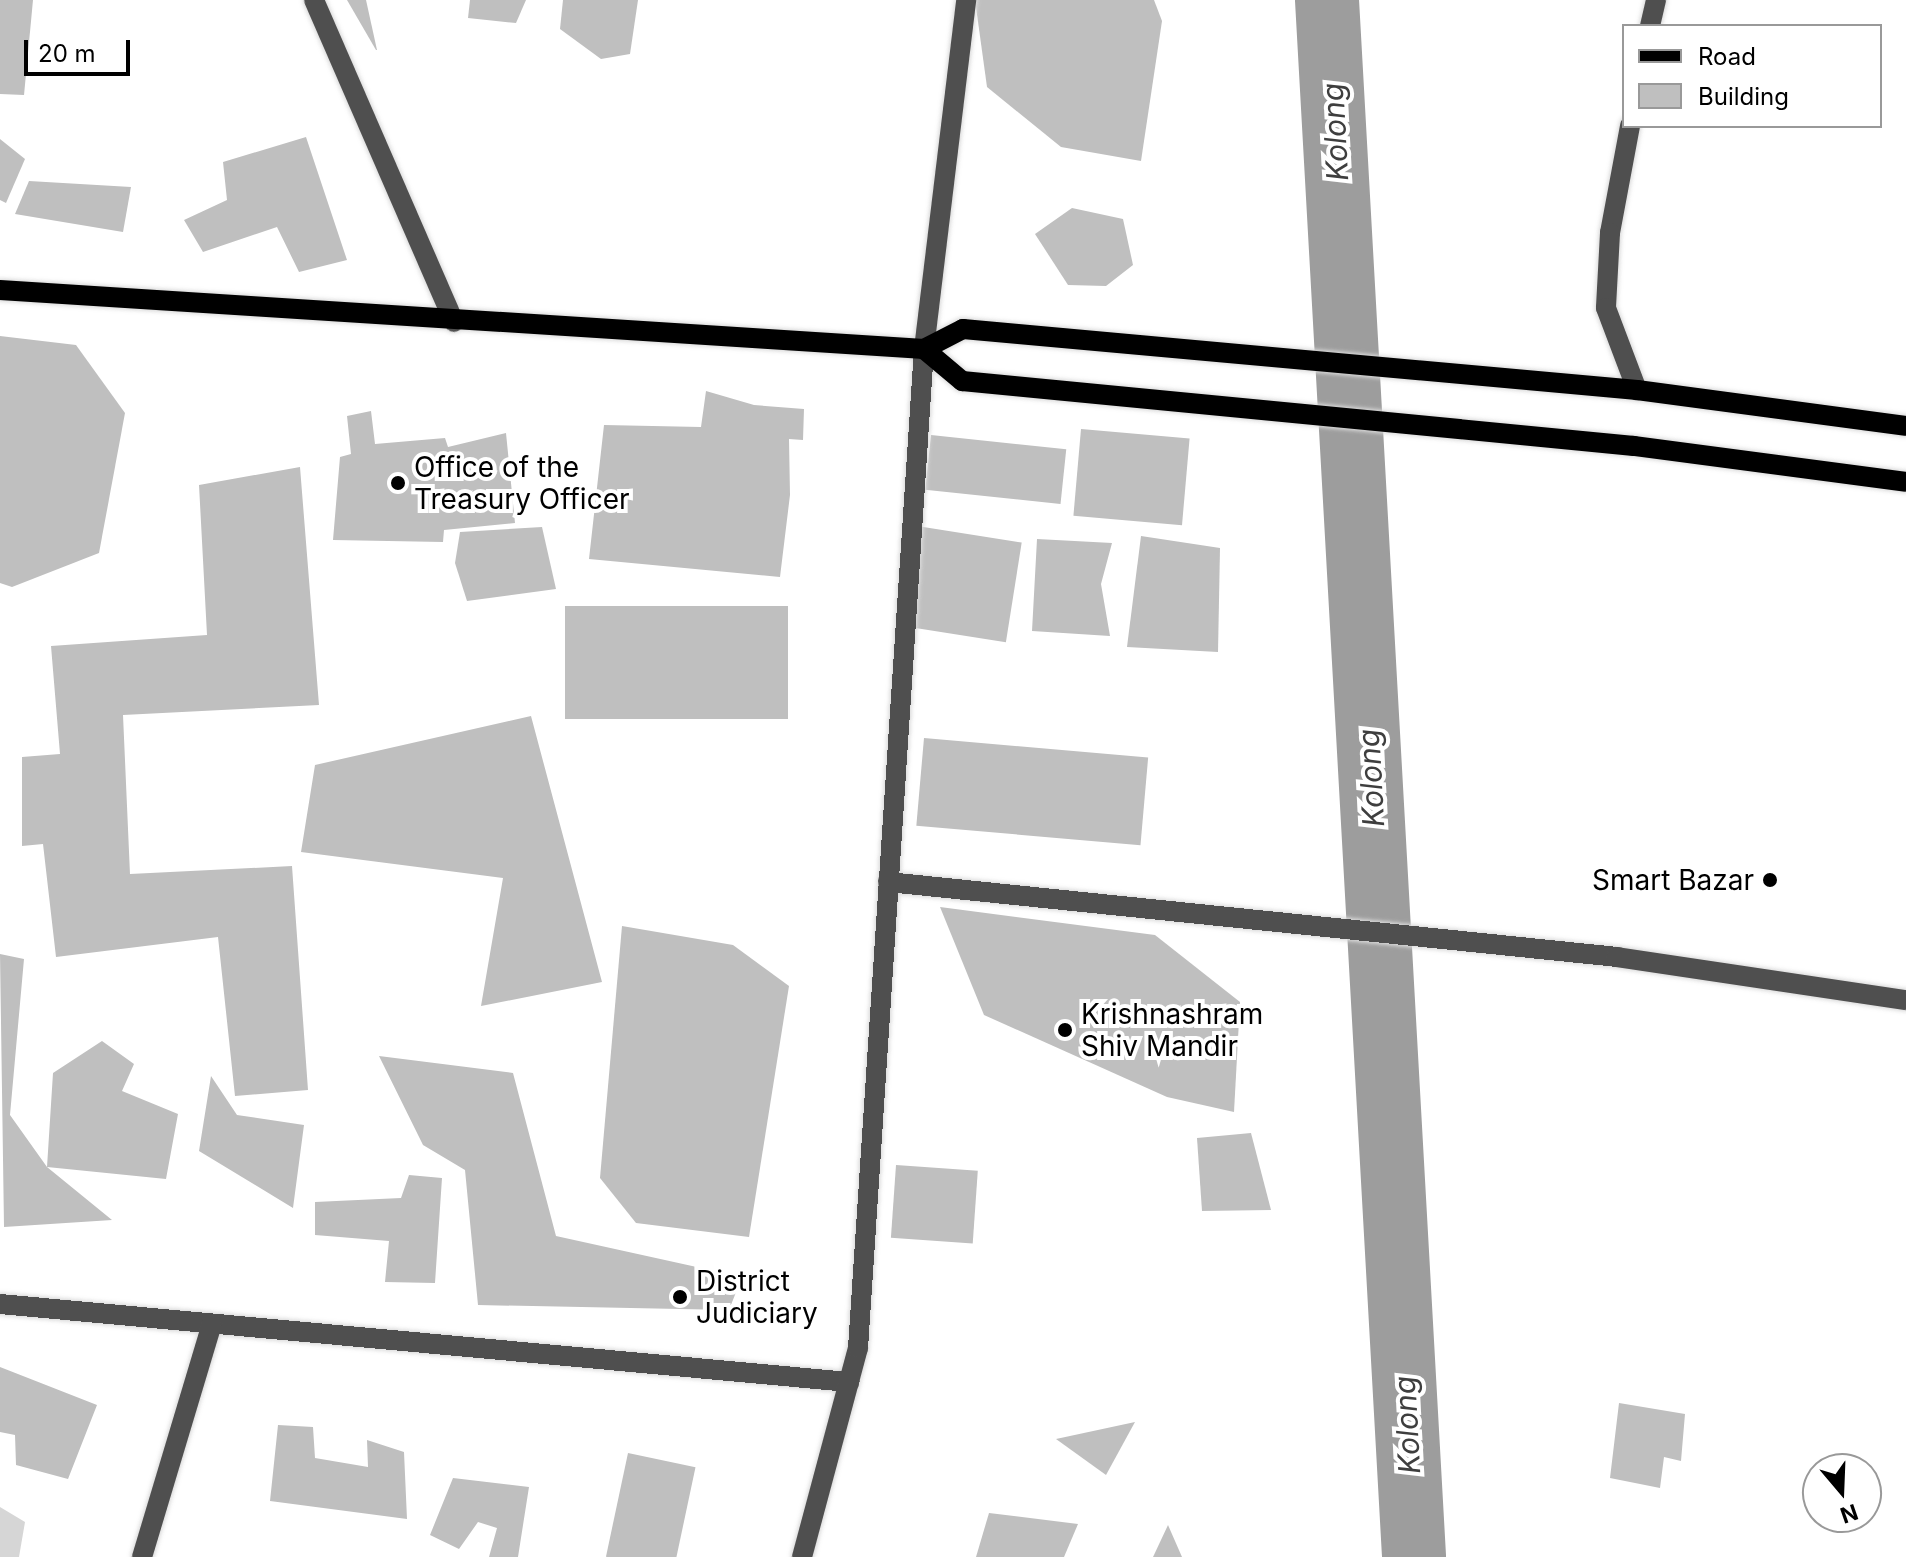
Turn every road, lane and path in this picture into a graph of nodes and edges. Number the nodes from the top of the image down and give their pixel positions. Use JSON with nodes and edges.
{"nodes":[{"id":1,"x":314,"y":0,"type":"edge"},
{"id":2,"x":966,"y":0,"type":"edge"},
{"id":3,"x":1656,"y":0,"type":"edge"},
{"id":4,"x":1650,"y":24,"type":"edge"},
{"id":5,"x":1630,"y":128,"type":"edge"},
{"id":6,"x":0,"y":290,"type":"edge"},
{"id":7,"x":454,"y":322,"type":"junction"},
{"id":8,"x":924,"y":349,"type":"junction"},
{"id":9,"x":1637,"y":390,"type":"junction"},
{"id":10,"x":1906,"y":426,"type":"edge"},
{"id":11,"x":1906,"y":482,"type":"edge"},
{"id":12,"x":888,"y":882,"type":"junction"},
{"id":13,"x":1906,"y":1000,"type":"edge"},
{"id":14,"x":0,"y":1304,"type":"edge"},
{"id":15,"x":212,"y":1324,"type":"junction"},
{"id":16,"x":849,"y":1382,"type":"junction"},
{"id":17,"x":142,"y":1557,"type":"edge"},
{"id":18,"x":802,"y":1557,"type":"edge"}],
"edges":[{"from":1,"to":7,"type":"street"},
{"from":2,"to":8,"type":"street"},
{"from":3,"to":4,"type":"street"},
{"from":5,"to":9,"type":"street"},
{"from":6,"to":7,"type":"main road"},
{"from":7,"to":8,"type":"main road"},
{"from":8,"to":9,"type":"main road"},
{"from":8,"to":11,"type":"main road"},
{"from":8,"to":12,"type":"street"},
{"from":9,"to":10,"type":"main road"},
{"from":12,"to":13,"type":"street"},
{"from":12,"to":16,"type":"street"},
{"from":14,"to":15,"type":"street"},
{"from":15,"to":16,"type":"street"},
{"from":15,"to":17,"type":"street"},
{"from":16,"to":18,"type":"street"}]}
